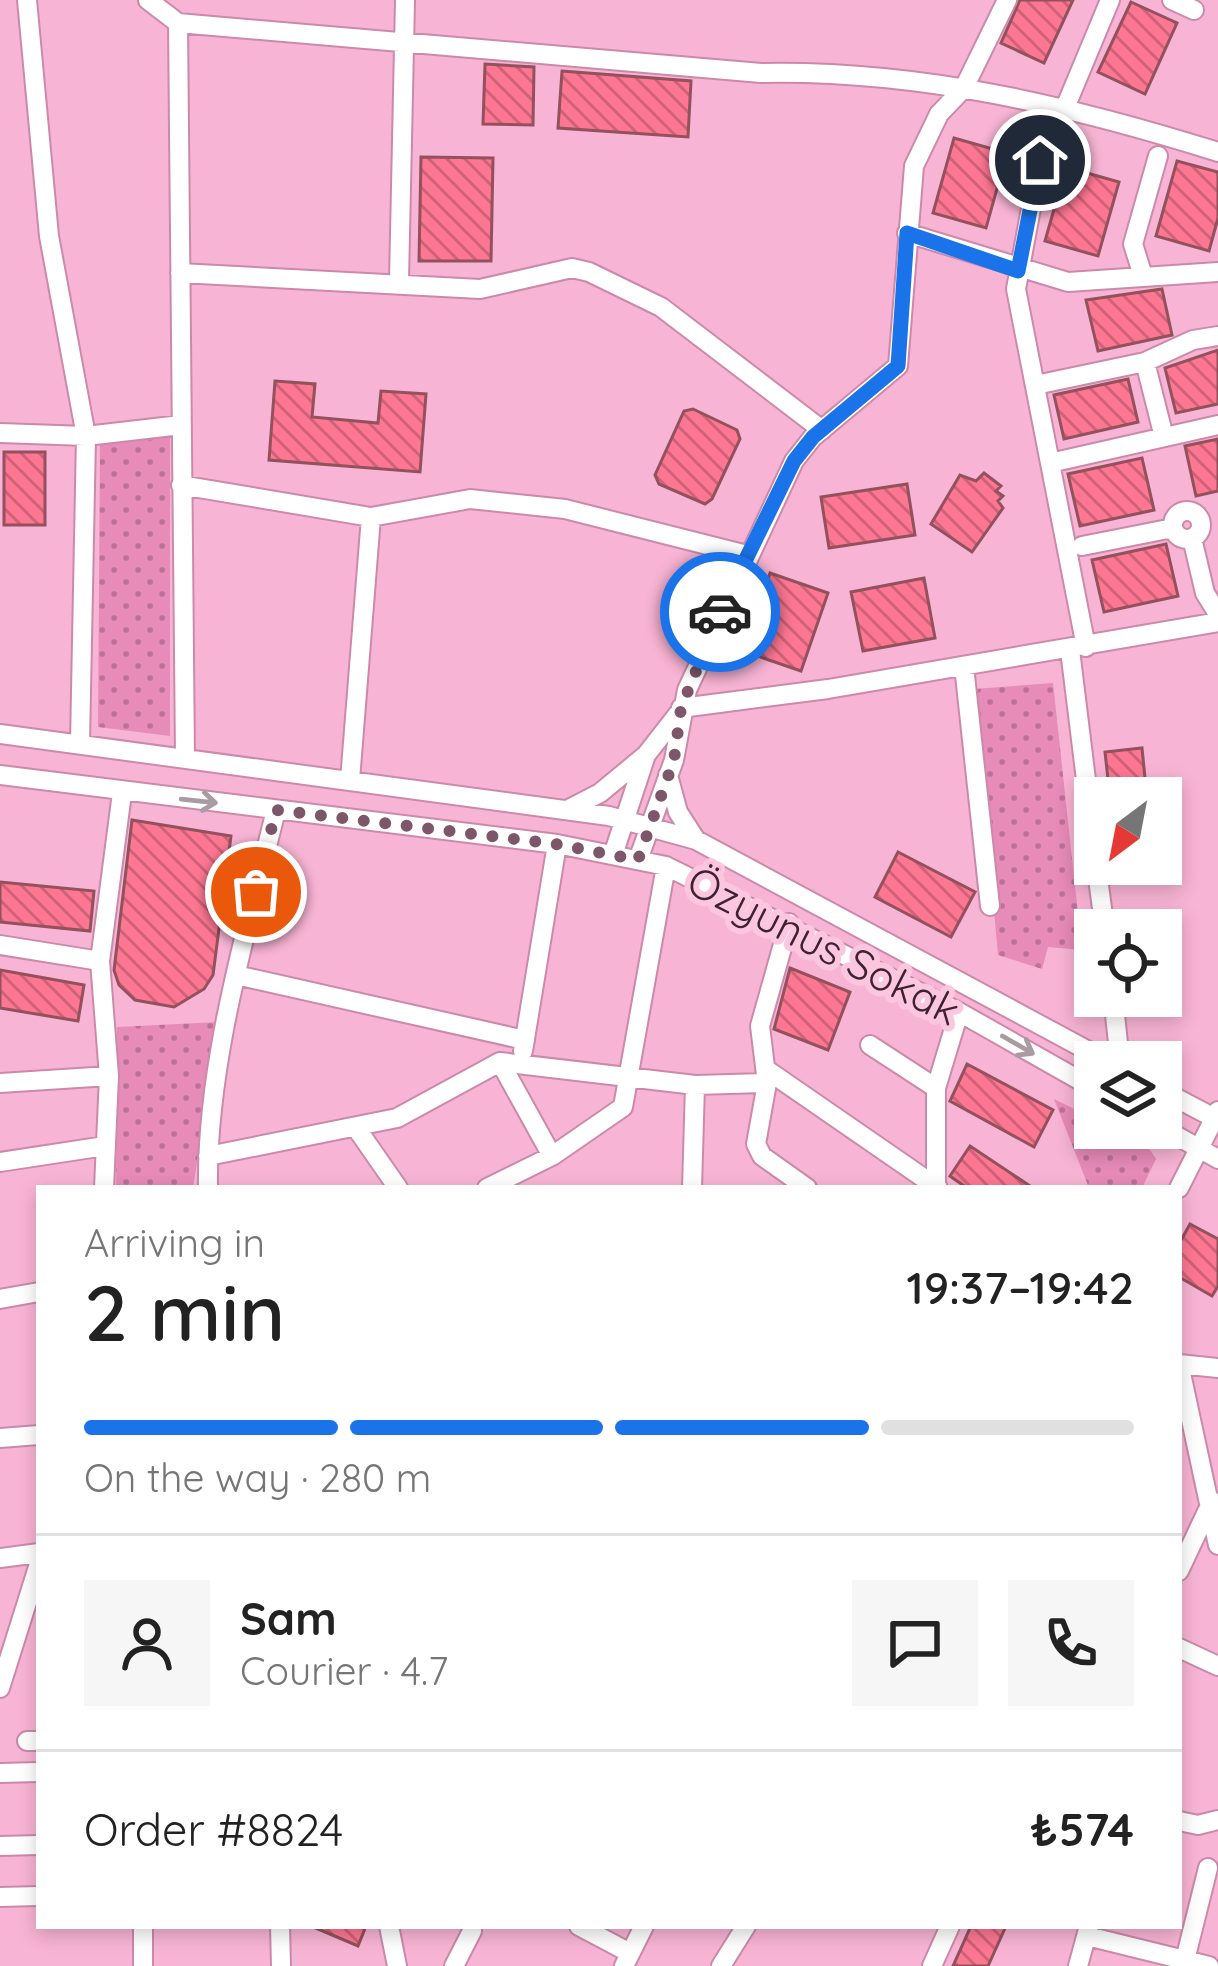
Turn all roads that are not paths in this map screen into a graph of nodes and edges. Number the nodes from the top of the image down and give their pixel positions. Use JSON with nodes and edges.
{"nodes":[{"id":1,"x":27,"y":0,"type":"edge"},
{"id":2,"x":148,"y":0,"type":"edge"},
{"id":3,"x":405,"y":0,"type":"edge"},
{"id":4,"x":1007,"y":0,"type":"edge"},
{"id":5,"x":1110,"y":0,"type":"edge"},
{"id":6,"x":1172,"y":0,"type":"edge"},
{"id":7,"x":1194,"y":10,"type":"dead end"},
{"id":8,"x":178,"y":23,"type":"junction"},
{"id":9,"x":400,"y":42,"type":"junction"},
{"id":10,"x":964,"y":88,"type":"junction"},
{"id":11,"x":1065,"y":108,"type":"junction"},
{"id":12,"x":1218,"y":152,"type":"edge"},
{"id":13,"x":1158,"y":156,"type":"dead end"},
{"id":14,"x":1040,"y":160,"type":"dead end"},
{"id":15,"x":907,"y":233,"type":"junction"},
{"id":16,"x":1018,"y":271,"type":"junction"},
{"id":17,"x":1218,"y":272,"type":"edge"},
{"id":18,"x":180,"y":273,"type":"junction"},
{"id":19,"x":1143,"y":276,"type":"junction"},
{"id":20,"x":399,"y":281,"type":"junction"},
{"id":21,"x":1218,"y":336,"type":"edge"},
{"id":22,"x":1145,"y":362,"type":"junction"},
{"id":23,"x":1045,"y":383,"type":"dead end"},
{"id":24,"x":181,"y":425,"type":"junction"},
{"id":25,"x":1218,"y":425,"type":"edge"},
{"id":26,"x":822,"y":430,"type":"junction"},
{"id":27,"x":0,"y":433,"type":"edge"},
{"id":28,"x":86,"y":436,"type":"junction"},
{"id":29,"x":1164,"y":437,"type":"junction"},
{"id":30,"x":1051,"y":463,"type":"junction"},
{"id":31,"x":181,"y":485,"type":"junction"},
{"id":32,"x":371,"y":517,"type":"junction"},
{"id":33,"x":1203,"y":527,"type":"edge"},
{"id":34,"x":1082,"y":546,"type":"dead end"},
{"id":35,"x":747,"y":555,"type":"junction"},
{"id":36,"x":1218,"y":618,"type":"edge"},
{"id":37,"x":1078,"y":648,"type":"junction"},
{"id":38,"x":964,"y":665,"type":"junction"},
{"id":39,"x":681,"y":709,"type":"junction"},
{"id":40,"x":0,"y":734,"type":"edge"},
{"id":41,"x":80,"y":743,"type":"junction"},
{"id":42,"x":646,"y":755,"type":"junction"},
{"id":43,"x":185,"y":757,"type":"junction"},
{"id":44,"x":0,"y":776,"type":"edge"},
{"id":45,"x":668,"y":776,"type":"junction"},
{"id":46,"x":1089,"y":777,"type":"edge"},
{"id":47,"x":350,"y":780,"type":"junction"},
{"id":48,"x":122,"y":793,"type":"junction"},
{"id":49,"x":276,"y":810,"type":"junction"},
{"id":50,"x":567,"y":810,"type":"junction"},
{"id":51,"x":625,"y":821,"type":"junction"},
{"id":52,"x":647,"y":826,"type":"junction"},
{"id":53,"x":696,"y":840,"type":"junction"},
{"id":54,"x":556,"y":844,"type":"junction"},
{"id":55,"x":614,"y":855,"type":"junction"},
{"id":56,"x":638,"y":860,"type":"junction"},
{"id":57,"x":666,"y":866,"type":"junction"},
{"id":58,"x":990,"y":906,"type":"dead end"},
{"id":59,"x":789,"y":923,"type":"junction"},
{"id":60,"x":0,"y":944,"type":"edge"},
{"id":61,"x":100,"y":961,"type":"junction"},
{"id":62,"x":236,"y":975,"type":"junction"},
{"id":63,"x":959,"y":1012,"type":"junction"},
{"id":64,"x":525,"y":1040,"type":"junction"},
{"id":65,"x":1074,"y":1043,"type":"edge"},
{"id":66,"x":871,"y":1046,"type":"dead end"},
{"id":67,"x":521,"y":1061,"type":"junction"},
{"id":68,"x":500,"y":1062,"type":"junction"},
{"id":69,"x":109,"y":1076,"type":"junction"},
{"id":70,"x":767,"y":1077,"type":"junction"},
{"id":71,"x":1074,"y":1077,"type":"edge"},
{"id":72,"x":626,"y":1078,"type":"junction"},
{"id":73,"x":0,"y":1083,"type":"edge"},
{"id":74,"x":695,"y":1085,"type":"junction"},
{"id":75,"x":936,"y":1088,"type":"junction"},
{"id":76,"x":1182,"y":1100,"type":"edge"},
{"id":77,"x":1217,"y":1116,"type":"edge"},
{"id":78,"x":357,"y":1129,"type":"junction"},
{"id":79,"x":1182,"y":1139,"type":"edge"},
{"id":80,"x":105,"y":1146,"type":"junction"},
{"id":81,"x":1198,"y":1149,"type":"junction"},
{"id":82,"x":208,"y":1156,"type":"junction"},
{"id":83,"x":552,"y":1156,"type":"junction"},
{"id":84,"x":1218,"y":1159,"type":"edge"},
{"id":85,"x":0,"y":1162,"type":"edge"},
{"id":86,"x":104,"y":1185,"type":"edge"},
{"id":87,"x":208,"y":1185,"type":"edge"},
{"id":88,"x":396,"y":1185,"type":"edge"},
{"id":89,"x":493,"y":1185,"type":"edge"},
{"id":90,"x":686,"y":1185,"type":"edge"},
{"id":91,"x":803,"y":1185,"type":"edge"},
{"id":92,"x":931,"y":1185,"type":"edge"},
{"id":93,"x":936,"y":1185,"type":"edge"},
{"id":94,"x":1180,"y":1185,"type":"edge"},
{"id":95,"x":36,"y":1293,"type":"edge"},
{"id":96,"x":0,"y":1299,"type":"edge"},
{"id":97,"x":1182,"y":1364,"type":"edge"},
{"id":98,"x":1218,"y":1368,"type":"edge"},
{"id":99,"x":1182,"y":1376,"type":"edge"},
{"id":100,"x":36,"y":1435,"type":"edge"},
{"id":101,"x":0,"y":1438,"type":"edge"},
{"id":102,"x":1212,"y":1501,"type":"junction"},
{"id":103,"x":1218,"y":1545,"type":"edge"},
{"id":104,"x":36,"y":1552,"type":"edge"},
{"id":105,"x":0,"y":1558,"type":"edge"},
{"id":106,"x":1182,"y":1565,"type":"edge"},
{"id":107,"x":36,"y":1573,"type":"edge"},
{"id":108,"x":18,"y":1630,"type":"junction"},
{"id":109,"x":36,"y":1630,"type":"edge"},
{"id":110,"x":1182,"y":1649,"type":"edge"},
{"id":111,"x":1218,"y":1666,"type":"edge"},
{"id":112,"x":4,"y":1667,"type":"edge"},
{"id":113,"x":0,"y":1688,"type":"edge"},
{"id":114,"x":36,"y":1772,"type":"edge"},
{"id":115,"x":0,"y":1773,"type":"edge"},
{"id":116,"x":1218,"y":1820,"type":"edge"},
{"id":117,"x":1182,"y":1822,"type":"edge"},
{"id":118,"x":36,"y":1845,"type":"edge"},
{"id":119,"x":0,"y":1846,"type":"edge"},
{"id":120,"x":1208,"y":1868,"type":"dead end"},
{"id":121,"x":1188,"y":1895,"type":"edge"},
{"id":122,"x":36,"y":1896,"type":"edge"},
{"id":123,"x":0,"y":1897,"type":"edge"},
{"id":124,"x":143,"y":1929,"type":"edge"},
{"id":125,"x":280,"y":1929,"type":"edge"},
{"id":126,"x":389,"y":1929,"type":"edge"},
{"id":127,"x":583,"y":1929,"type":"edge"},
{"id":128,"x":642,"y":1929,"type":"edge"},
{"id":129,"x":744,"y":1929,"type":"edge"},
{"id":130,"x":949,"y":1929,"type":"edge"},
{"id":131,"x":472,"y":1931,"type":"dead end"},
{"id":132,"x":1088,"y":1931,"type":"edge"},
{"id":133,"x":627,"y":1959,"type":"edge"},
{"id":134,"x":1184,"y":1960,"type":"junction"},
{"id":135,"x":143,"y":1966,"type":"edge"},
{"id":136,"x":281,"y":1966,"type":"edge"},
{"id":137,"x":397,"y":1966,"type":"edge"},
{"id":138,"x":454,"y":1966,"type":"edge"},
{"id":139,"x":721,"y":1966,"type":"edge"},
{"id":140,"x":932,"y":1966,"type":"edge"},
{"id":141,"x":1078,"y":1966,"type":"edge"},
{"id":142,"x":1209,"y":1966,"type":"edge"}],
"edges":[{"from":1,"to":28,"type":"street"},
{"from":2,"to":8,"type":"street"},
{"from":3,"to":9,"type":"street"},
{"from":4,"to":10,"type":"street"},
{"from":5,"to":11,"type":"street"},
{"from":6,"to":7,"type":"street"},
{"from":8,"to":9,"type":"street"},
{"from":8,"to":18,"type":"street"},
{"from":9,"to":10,"type":"street"},
{"from":9,"to":20,"type":"street"},
{"from":10,"to":11,"type":"street"},
{"from":10,"to":15,"type":"street"},
{"from":11,"to":12,"type":"street"},
{"from":13,"to":19,"type":"street"},
{"from":14,"to":16,"type":"street"},
{"from":15,"to":16,"type":"street"},
{"from":15,"to":26,"type":"street"},
{"from":16,"to":19,"type":"street"},
{"from":16,"to":30,"type":"street"},
{"from":17,"to":19,"type":"street"},
{"from":18,"to":20,"type":"street"},
{"from":18,"to":24,"type":"street"},
{"from":20,"to":26,"type":"street"},
{"from":21,"to":22,"type":"street"},
{"from":22,"to":23,"type":"street"},
{"from":22,"to":29,"type":"street"},
{"from":24,"to":28,"type":"street"},
{"from":24,"to":31,"type":"street"},
{"from":25,"to":29,"type":"street"},
{"from":26,"to":35,"type":"street"},
{"from":27,"to":28,"type":"street"},
{"from":28,"to":41,"type":"street"},
{"from":29,"to":30,"type":"street"},
{"from":30,"to":37,"type":"street"},
{"from":31,"to":32,"type":"street"},
{"from":31,"to":43,"type":"street"},
{"from":32,"to":35,"type":"street"},
{"from":32,"to":47,"type":"street"},
{"from":33,"to":34,"type":"street"},
{"from":33,"to":36,"type":"street"},
{"from":35,"to":39,"type":"street"},
{"from":36,"to":37,"type":"street"},
{"from":37,"to":38,"type":"street"},
{"from":37,"to":46,"type":"street"},
{"from":38,"to":39,"type":"street"},
{"from":38,"to":58,"type":"street"},
{"from":39,"to":42,"type":"street"},
{"from":39,"to":45,"type":"street"},
{"from":40,"to":41,"type":"street"},
{"from":41,"to":43,"type":"street"},
{"from":42,"to":50,"type":"street"},
{"from":42,"to":51,"type":"street"},
{"from":43,"to":47,"type":"street"},
{"from":44,"to":48,"type":"street","name":"Özyunus Sokak"},
{"from":45,"to":52,"type":"street"},
{"from":45,"to":53,"type":"street"},
{"from":47,"to":50,"type":"street"},
{"from":48,"to":49,"type":"street","name":"Özyunus Sokak","one_way":true},
{"from":48,"to":61,"type":"street"},
{"from":49,"to":54,"type":"street","name":"Özyunus Sokak"},
{"from":49,"to":62,"type":"street"},
{"from":50,"to":51,"type":"street"},
{"from":51,"to":52,"type":"street"},
{"from":51,"to":55,"type":"street"},
{"from":52,"to":53,"type":"street"},
{"from":52,"to":56,"type":"street"},
{"from":53,"to":65,"type":"street"},
{"from":54,"to":55,"type":"street","name":"Özyunus Sokak"},
{"from":54,"to":64,"type":"street"},
{"from":55,"to":56,"type":"street","name":"Özyunus Sokak"},
{"from":56,"to":57,"type":"street","name":"Özyunus Sokak"},
{"from":57,"to":59,"type":"street","name":"Özyunus Sokak"},
{"from":57,"to":72,"type":"street"},
{"from":59,"to":63,"type":"street","name":"Özyunus Sokak"},
{"from":59,"to":70,"type":"street"},
{"from":60,"to":61,"type":"street"},
{"from":61,"to":69,"type":"street"},
{"from":62,"to":64,"type":"street"},
{"from":62,"to":82,"type":"street"},
{"from":63,"to":71,"type":"street","name":"Özyunus Sokak","one_way":true},
{"from":63,"to":75,"type":"street"},
{"from":64,"to":67,"type":"street"},
{"from":66,"to":75,"type":"street"},
{"from":67,"to":68,"type":"street"},
{"from":67,"to":72,"type":"street"},
{"from":68,"to":78,"type":"street"},
{"from":68,"to":83,"type":"street"},
{"from":69,"to":73,"type":"street"},
{"from":69,"to":80,"type":"street"},
{"from":70,"to":74,"type":"street"},
{"from":70,"to":91,"type":"street"},
{"from":70,"to":92,"type":"street"},
{"from":72,"to":74,"type":"street"},
{"from":72,"to":83,"type":"street"},
{"from":74,"to":90,"type":"street"},
{"from":75,"to":93,"type":"street"},
{"from":76,"to":77,"type":"street"},
{"from":77,"to":81,"type":"street"},
{"from":78,"to":82,"type":"street"},
{"from":78,"to":88,"type":"street"},
{"from":79,"to":81,"type":"street"},
{"from":80,"to":85,"type":"street"},
{"from":80,"to":86,"type":"street"},
{"from":81,"to":84,"type":"street"},
{"from":81,"to":94,"type":"street"},
{"from":82,"to":87,"type":"street"},
{"from":83,"to":89,"type":"street"},
{"from":95,"to":96,"type":"street"},
{"from":97,"to":98,"type":"street"},
{"from":99,"to":102,"type":"street"},
{"from":100,"to":101,"type":"street"},
{"from":102,"to":103,"type":"street"},
{"from":102,"to":106,"type":"street"},
{"from":104,"to":105,"type":"street"},
{"from":107,"to":108,"type":"street"},
{"from":108,"to":109,"type":"street"},
{"from":108,"to":112,"type":"street"},
{"from":110,"to":111,"type":"street"},
{"from":112,"to":113,"type":"street"},
{"from":114,"to":115,"type":"street"},
{"from":116,"to":117,"type":"street"},
{"from":118,"to":119,"type":"street"},
{"from":120,"to":121,"type":"street"},
{"from":121,"to":134,"type":"street"},
{"from":122,"to":123,"type":"street"},
{"from":124,"to":135,"type":"street"},
{"from":125,"to":136,"type":"street"},
{"from":126,"to":137,"type":"street"},
{"from":127,"to":133,"type":"street"},
{"from":128,"to":133,"type":"street"},
{"from":129,"to":139,"type":"street"},
{"from":130,"to":140,"type":"street"},
{"from":131,"to":138,"type":"street"},
{"from":132,"to":134,"type":"street"},
{"from":132,"to":141,"type":"street"},
{"from":134,"to":142,"type":"street"}]}
